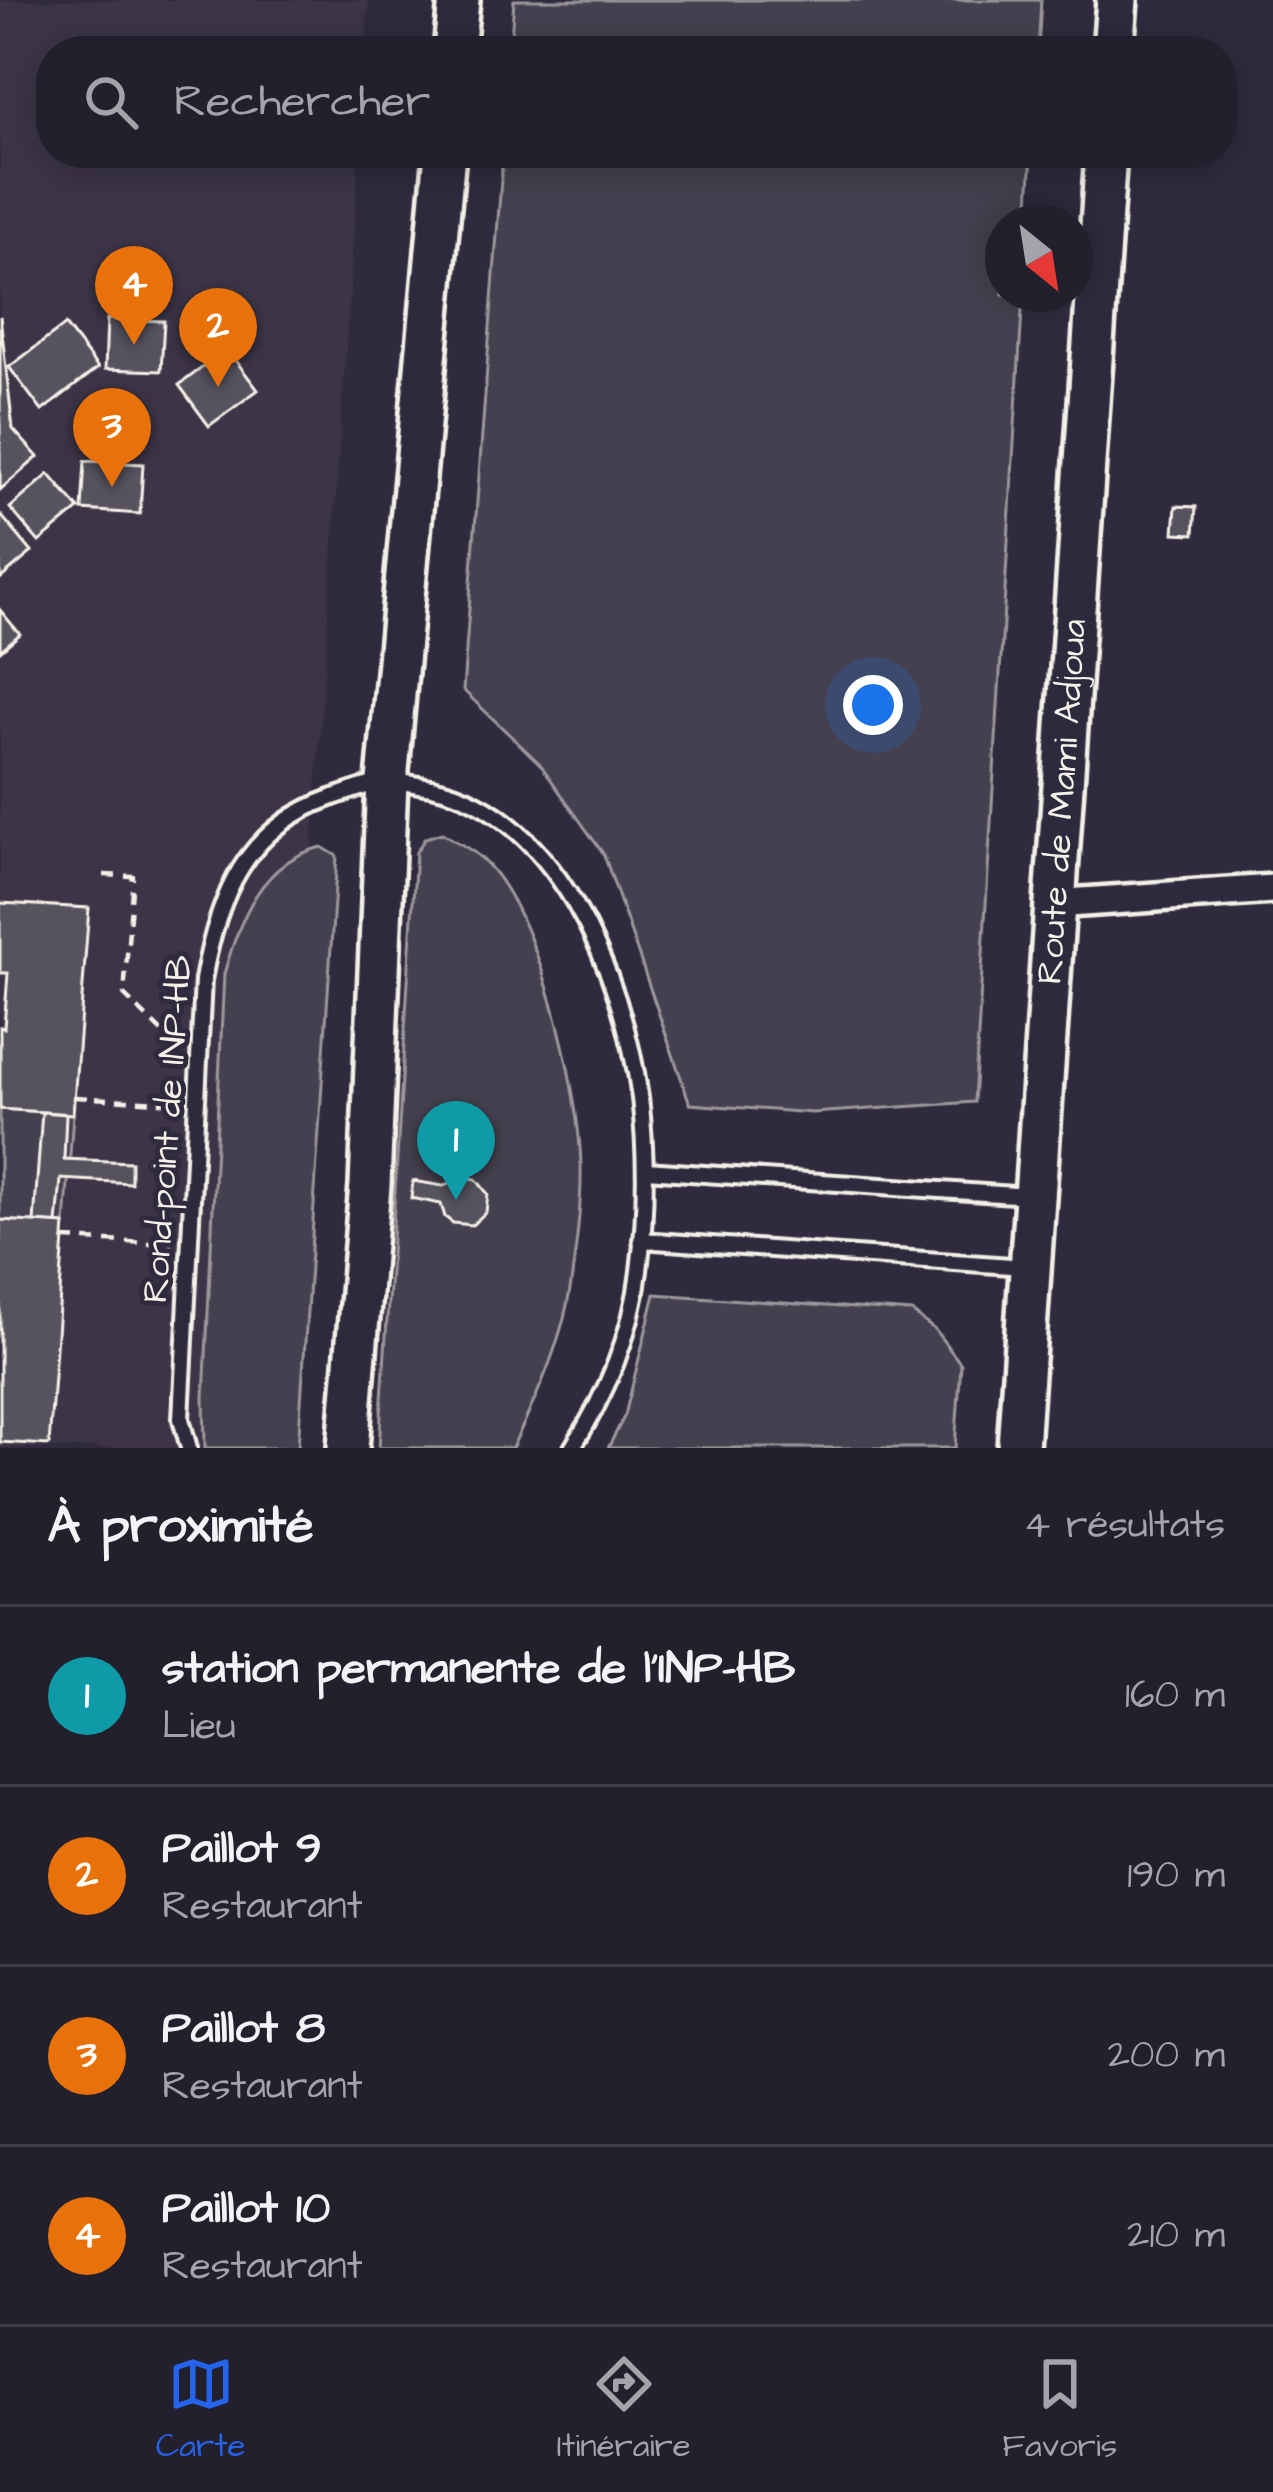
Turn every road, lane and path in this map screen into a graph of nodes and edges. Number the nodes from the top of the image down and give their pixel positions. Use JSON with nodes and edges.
{"nodes":[{"id":1,"x":458,"y":0,"type":"edge"},
{"id":2,"x":1117,"y":0,"type":"edge"},
{"id":3,"x":455,"y":36,"type":"edge"},
{"id":4,"x":1114,"y":36,"type":"edge"},
{"id":5,"x":444,"y":168,"type":"edge"},
{"id":6,"x":1105,"y":168,"type":"edge"},
{"id":7,"x":387,"y":781,"type":"junction"},
{"id":8,"x":104,"y":875,"type":"dead end"},
{"id":9,"x":1273,"y":889,"type":"edge"},
{"id":10,"x":1053,"y":904,"type":"junction"},
{"id":11,"x":199,"y":1068,"type":"junction"},
{"id":12,"x":75,"y":1097,"type":"dead end"},
{"id":13,"x":195,"y":1105,"type":"junction"},
{"id":14,"x":646,"y":1170,"type":"junction"},
{"id":15,"x":1034,"y":1196,"type":"junction"},
{"id":16,"x":64,"y":1239,"type":"dead end"},
{"id":17,"x":641,"y":1240,"type":"junction"},
{"id":18,"x":189,"y":1245,"type":"junction"},
{"id":19,"x":1030,"y":1268,"type":"junction"},
{"id":20,"x":189,"y":1448,"type":"edge"},
{"id":21,"x":348,"y":1448,"type":"edge"},
{"id":22,"x":572,"y":1448,"type":"edge"},
{"id":23,"x":1018,"y":1448,"type":"edge"}],
"edges":[{"from":1,"to":3,"type":"street"},
{"from":2,"to":4,"type":"street"},
{"from":5,"to":7,"type":"street"},
{"from":6,"to":10,"type":"street","name":"Route de Mami Adjoua"},
{"from":7,"to":11,"type":"lane","name":"Rond-point de INP-HB"},
{"from":7,"to":14,"type":"lane","name":"Rond-point de INP-HB"},
{"from":7,"to":21,"type":"street"},
{"from":8,"to":11,"type":"path"},
{"from":9,"to":10,"type":"street"},
{"from":10,"to":15,"type":"street","name":"Route de Mami Adjoua"},
{"from":11,"to":13,"type":"lane","name":"Rond-point de INP-HB"},
{"from":12,"to":13,"type":"path"},
{"from":13,"to":18,"type":"lane","name":"Rond-point de INP-HB"},
{"from":14,"to":15,"type":"lane"},
{"from":14,"to":17,"type":"lane","name":"Rond-point de INP-HB"},
{"from":15,"to":19,"type":"street","name":"Route de Mami Adjoua"},
{"from":16,"to":18,"type":"path"},
{"from":17,"to":19,"type":"lane"},
{"from":17,"to":22,"type":"lane","name":"Rond-point de INP-HB"},
{"from":18,"to":20,"type":"lane","name":"Rond-point de INP-HB"},
{"from":19,"to":23,"type":"street","name":"Route de Mami Adjoua"}]}
